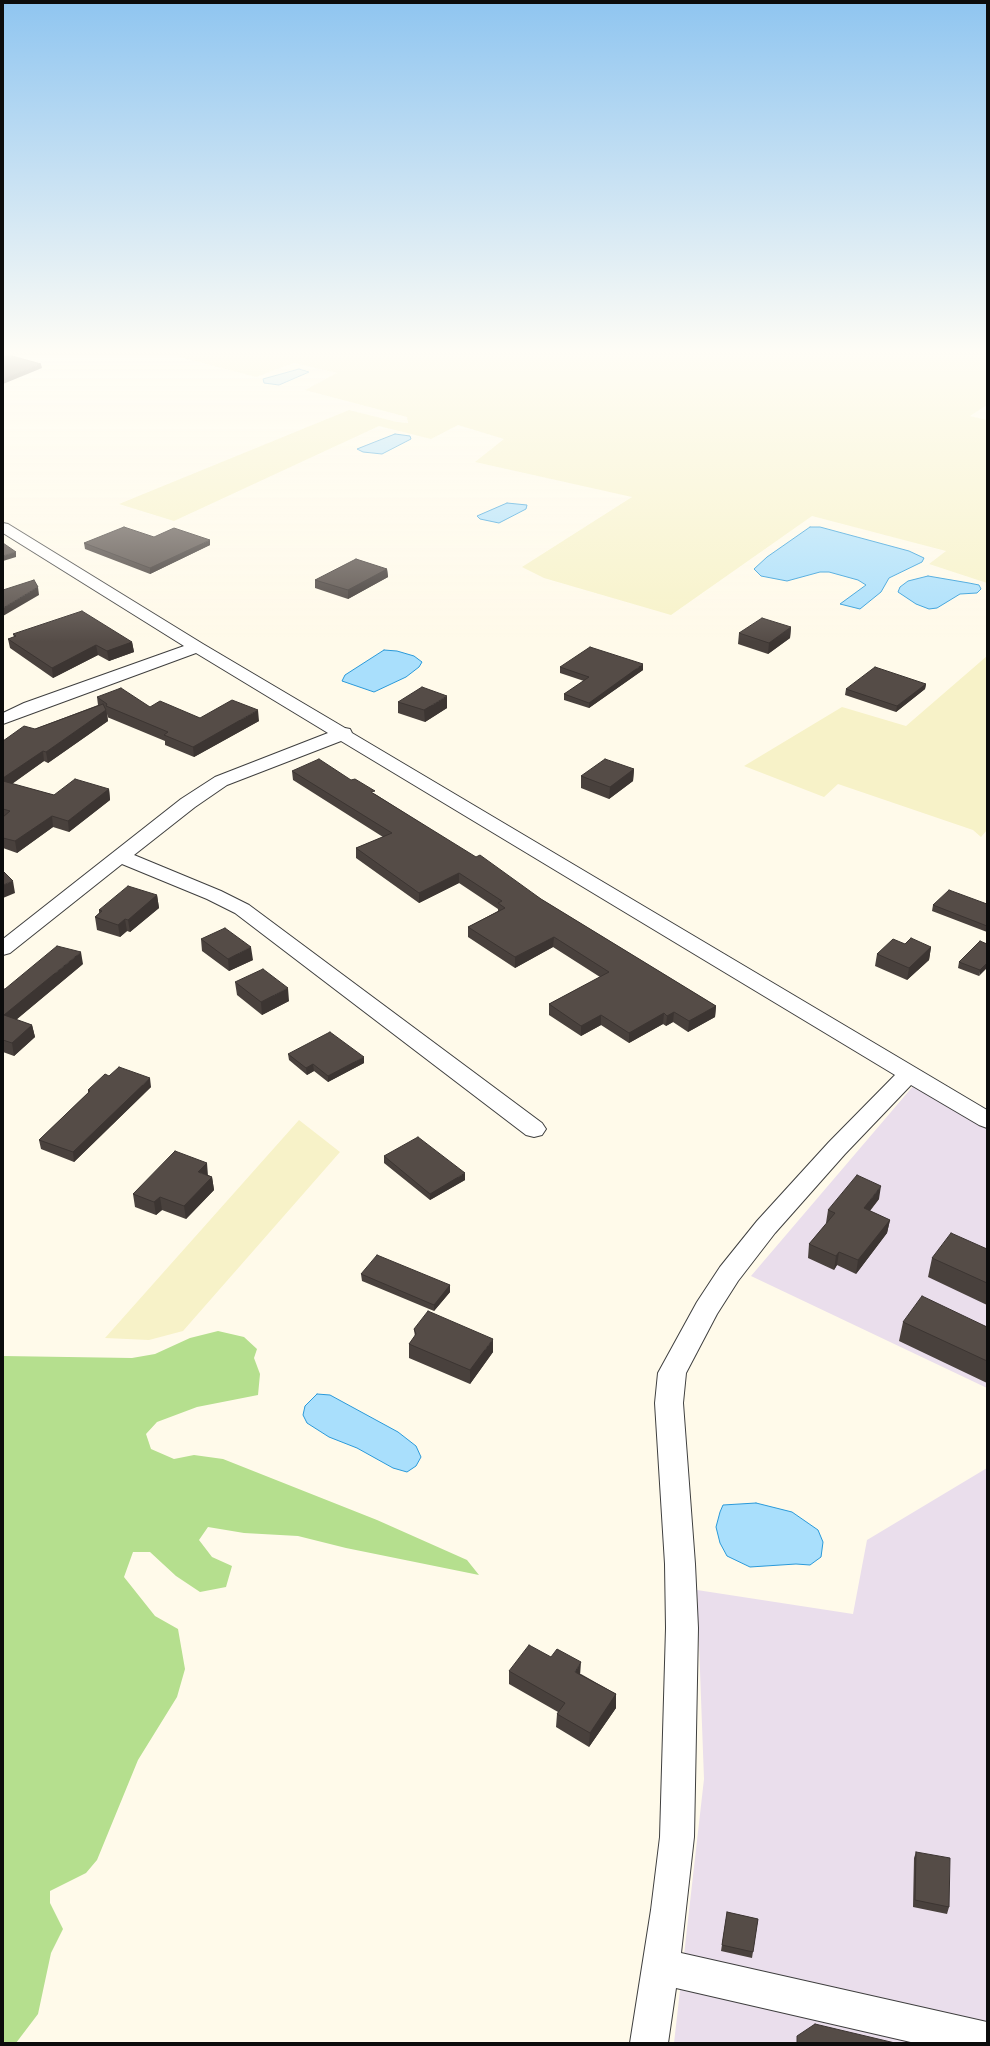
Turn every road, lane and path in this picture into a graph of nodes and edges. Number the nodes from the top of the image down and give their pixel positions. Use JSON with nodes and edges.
{"nodes":[{"id":1,"x":3,"y":527,"type":"edge"},
{"id":2,"x":197,"y":647,"type":"junction"},
{"id":3,"x":3,"y":719,"type":"edge"},
{"id":4,"x":344,"y":733,"type":"junction"},
{"id":5,"x":121,"y":857,"type":"junction"},
{"id":6,"x":3,"y":949,"type":"edge"},
{"id":7,"x":909,"y":1074,"type":"junction"},
{"id":8,"x":987,"y":1120,"type":"edge"},
{"id":9,"x":534,"y":1129,"type":"dead end"},
{"id":10,"x":660,"y":1966,"type":"junction"},
{"id":11,"x":987,"y":2041,"type":"edge"},
{"id":12,"x":648,"y":2043,"type":"edge"}],
"edges":[{"from":1,"to":2,"type":"street"},
{"from":2,"to":3,"type":"street"},
{"from":2,"to":4,"type":"street"},
{"from":4,"to":5,"type":"street"},
{"from":4,"to":7,"type":"street"},
{"from":5,"to":6,"type":"street"},
{"from":5,"to":9,"type":"street"},
{"from":7,"to":8,"type":"street"},
{"from":7,"to":10,"type":"street"},
{"from":10,"to":11,"type":"street"},
{"from":10,"to":12,"type":"street"}]}
